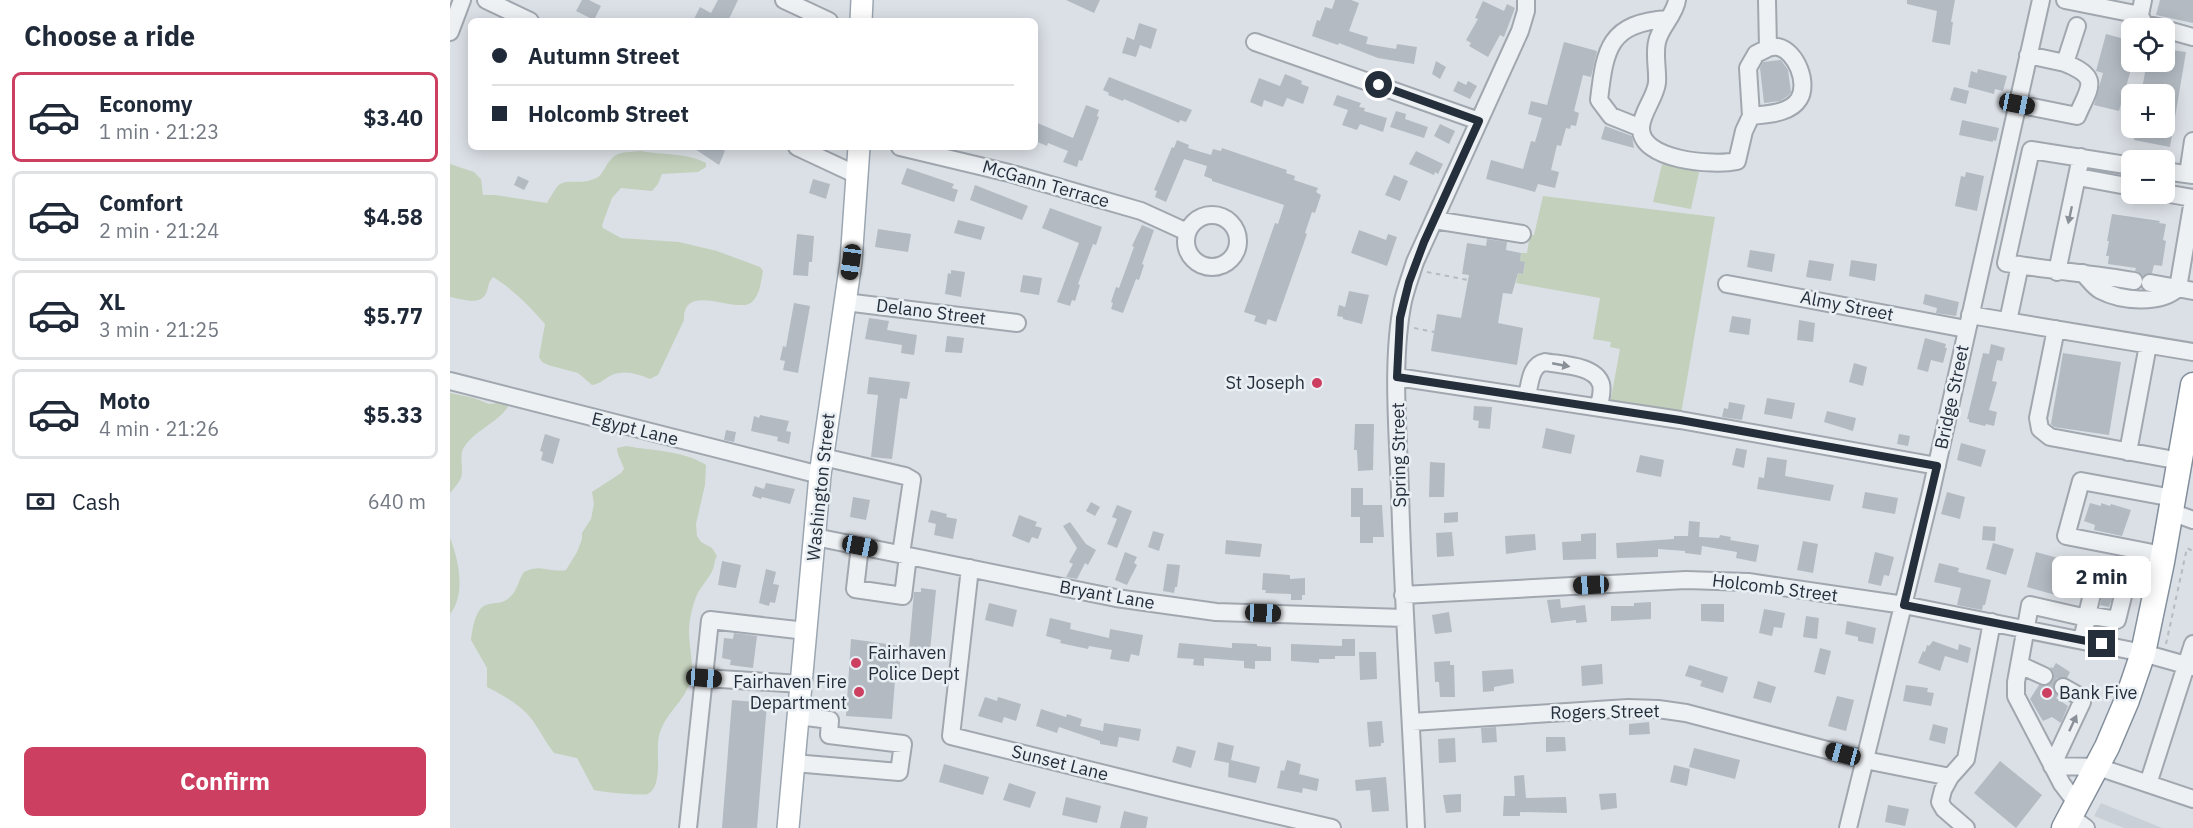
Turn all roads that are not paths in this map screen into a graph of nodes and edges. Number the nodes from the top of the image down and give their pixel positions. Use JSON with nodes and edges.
{"nodes":[{"id":1,"x":462,"y":0,"type":"edge"},
{"id":2,"x":486,"y":0,"type":"edge"},
{"id":3,"x":784,"y":0,"type":"edge"},
{"id":4,"x":862,"y":0,"type":"edge"},
{"id":5,"x":1528,"y":0,"type":"edge"},
{"id":6,"x":1677,"y":0,"type":"edge"},
{"id":7,"x":1767,"y":0,"type":"edge"},
{"id":8,"x":2041,"y":0,"type":"edge"},
{"id":9,"x":2070,"y":0,"type":"edge"},
{"id":10,"x":2141,"y":8,"type":"edge"},
{"id":11,"x":524,"y":18,"type":"edge"},
{"id":12,"x":823,"y":18,"type":"edge"},
{"id":13,"x":861,"y":18,"type":"edge"},
{"id":14,"x":1668,"y":19,"type":"junction"},
{"id":15,"x":2077,"y":26,"type":"dead end"},
{"id":16,"x":450,"y":32,"type":"edge"},
{"id":17,"x":2175,"y":32,"type":"edge"},
{"id":18,"x":2193,"y":37,"type":"edge"},
{"id":19,"x":1255,"y":42,"type":"dead end"},
{"id":20,"x":1768,"y":48,"type":"junction"},
{"id":21,"x":2028,"y":55,"type":"junction"},
{"id":22,"x":2065,"y":63,"type":"junction"},
{"id":23,"x":2017,"y":104,"type":"junction"},
{"id":24,"x":1751,"y":116,"type":"junction"},
{"id":25,"x":1479,"y":121,"type":"junction"},
{"id":26,"x":1641,"y":128,"type":"junction"},
{"id":27,"x":2193,"y":141,"type":"edge"},
{"id":28,"x":803,"y":150,"type":"edge"},
{"id":29,"x":859,"y":150,"type":"edge"},
{"id":30,"x":913,"y":150,"type":"edge"},
{"id":31,"x":2081,"y":158,"type":"junction"},
{"id":32,"x":2121,"y":163,"type":"edge"},
{"id":33,"x":2175,"y":173,"type":"edge"},
{"id":34,"x":2002,"y":174,"type":"junction"},
{"id":35,"x":2191,"y":175,"type":"edge"},
{"id":36,"x":859,"y":176,"type":"junction"},
{"id":37,"x":2025,"y":177,"type":"junction"},
{"id":38,"x":2078,"y":177,"type":"junction"},
{"id":39,"x":2121,"y":185,"type":"edge"},
{"id":40,"x":2175,"y":195,"type":"edge"},
{"id":41,"x":2193,"y":199,"type":"edge"},
{"id":42,"x":1434,"y":220,"type":"junction"},
{"id":43,"x":1187,"y":232,"type":"dead end"},
{"id":44,"x":1522,"y":234,"type":"dead end"},
{"id":45,"x":2020,"y":266,"type":"junction"},
{"id":46,"x":2057,"y":272,"type":"junction"},
{"id":47,"x":2083,"y":273,"type":"junction"},
{"id":48,"x":1727,"y":284,"type":"dead end"},
{"id":49,"x":2186,"y":290,"type":"edge"},
{"id":50,"x":845,"y":302,"type":"junction"},
{"id":51,"x":2008,"y":321,"type":"junction"},
{"id":52,"x":1968,"y":322,"type":"junction"},
{"id":53,"x":1017,"y":323,"type":"dead end"},
{"id":54,"x":2056,"y":329,"type":"junction"},
{"id":55,"x":2148,"y":345,"type":"junction"},
{"id":56,"x":2193,"y":352,"type":"edge"},
{"id":57,"x":1397,"y":377,"type":"junction"},
{"id":58,"x":450,"y":381,"type":"edge"},
{"id":59,"x":2193,"y":385,"type":"edge"},
{"id":60,"x":1527,"y":396,"type":"junction"},
{"id":61,"x":1599,"y":407,"type":"junction"},
{"id":62,"x":2128,"y":452,"type":"junction"},
{"id":63,"x":2180,"y":461,"type":"junction"},
{"id":64,"x":821,"y":466,"type":"junction"},
{"id":65,"x":1937,"y":466,"type":"junction"},
{"id":66,"x":2179,"y":510,"type":"edge"},
{"id":67,"x":815,"y":537,"type":"junction"},
{"id":68,"x":860,"y":546,"type":"junction"},
{"id":69,"x":905,"y":555,"type":"junction"},
{"id":70,"x":2163,"y":559,"type":"junction"},
{"id":71,"x":970,"y":568,"type":"junction"},
{"id":72,"x":1403,"y":595,"type":"junction"},
{"id":73,"x":2120,"y":596,"type":"junction"},
{"id":74,"x":2154,"y":602,"type":"junction"},
{"id":75,"x":1904,"y":605,"type":"junction"},
{"id":76,"x":2087,"y":616,"type":"junction"},
{"id":77,"x":1404,"y":618,"type":"junction"},
{"id":78,"x":1992,"y":622,"type":"junction"},
{"id":79,"x":2026,"y":628,"type":"junction"},
{"id":80,"x":806,"y":631,"type":"junction"},
{"id":81,"x":2082,"y":640,"type":"junction"},
{"id":82,"x":2193,"y":644,"type":"edge"},
{"id":83,"x":2153,"y":656,"type":"junction"},
{"id":84,"x":2020,"y":665,"type":"junction"},
{"id":85,"x":2190,"y":666,"type":"edge"},
{"id":86,"x":2044,"y":676,"type":"dead end"},
{"id":87,"x":704,"y":678,"type":"junction"},
{"id":88,"x":801,"y":684,"type":"junction"},
{"id":89,"x":2063,"y":687,"type":"dead end"},
{"id":90,"x":798,"y":716,"type":"junction"},
{"id":91,"x":1412,"y":722,"type":"junction"},
{"id":92,"x":1865,"y":760,"type":"junction"},
{"id":93,"x":794,"y":763,"type":"junction"},
{"id":94,"x":2052,"y":766,"type":"junction"},
{"id":95,"x":2098,"y":767,"type":"junction"},
{"id":96,"x":1950,"y":777,"type":"junction"},
{"id":97,"x":2148,"y":784,"type":"junction"},
{"id":98,"x":2193,"y":799,"type":"edge"},
{"id":99,"x":2075,"y":819,"type":"edge"},
{"id":100,"x":688,"y":828,"type":"edge"},
{"id":101,"x":788,"y":828,"type":"edge"},
{"id":102,"x":1332,"y":828,"type":"edge"},
{"id":103,"x":1416,"y":828,"type":"edge"},
{"id":104,"x":1848,"y":828,"type":"edge"},
{"id":105,"x":1966,"y":828,"type":"edge"}],
"edges":[{"from":1,"to":16,"type":"street"},
{"from":2,"to":11,"type":"street"},
{"from":3,"to":12,"type":"street"},
{"from":4,"to":13,"type":"main road"},
{"from":5,"to":25,"type":"street","name":"Spring Street"},
{"from":6,"to":14,"type":"street"},
{"from":7,"to":20,"type":"street"},
{"from":8,"to":21,"type":"street","name":"Bridge Street"},
{"from":9,"to":10,"type":"street"},
{"from":14,"to":26,"type":"street"},
{"from":14,"to":26,"type":"street"},
{"from":15,"to":22,"type":"street"},
{"from":17,"to":18,"type":"street"},
{"from":19,"to":25,"type":"street"},
{"from":20,"to":24,"type":"street"},
{"from":20,"to":24,"type":"street"},
{"from":21,"to":22,"type":"street"},
{"from":21,"to":23,"type":"street","name":"Bridge Street"},
{"from":22,"to":23,"type":"street"},
{"from":23,"to":34,"type":"street","name":"Bridge Street"},
{"from":24,"to":26,"type":"street"},
{"from":25,"to":42,"type":"street","name":"Spring Street"},
{"from":27,"to":35,"type":"street"},
{"from":28,"to":36,"type":"street"},
{"from":29,"to":36,"type":"main road","name":"Washington Street"},
{"from":30,"to":43,"type":"street","name":"McGann Terrace"},
{"from":31,"to":32,"type":"street"},
{"from":31,"to":37,"type":"street"},
{"from":31,"to":38,"type":"street"},
{"from":33,"to":35,"type":"street"},
{"from":34,"to":37,"type":"street"},
{"from":34,"to":52,"type":"street","name":"Bridge Street"},
{"from":36,"to":50,"type":"main road","name":"Washington Street"},
{"from":37,"to":45,"type":"street"},
{"from":38,"to":39,"type":"street"},
{"from":38,"to":46,"type":"street","one_way":true},
{"from":40,"to":41,"type":"street"},
{"from":41,"to":49,"type":"street"},
{"from":42,"to":44,"type":"street"},
{"from":42,"to":57,"type":"street","name":"Spring Street"},
{"from":45,"to":46,"type":"street"},
{"from":45,"to":51,"type":"street"},
{"from":46,"to":47,"type":"street"},
{"from":47,"to":49,"type":"street"},
{"from":47,"to":49,"type":"street"},
{"from":48,"to":52,"type":"street","name":"Almy Street"},
{"from":50,"to":53,"type":"street","name":"Delano Street"},
{"from":50,"to":64,"type":"main road","name":"Washington Street"},
{"from":51,"to":52,"type":"street","name":"Almy Street"},
{"from":51,"to":54,"type":"street","name":"Almy Street"},
{"from":52,"to":65,"type":"street","name":"Bridge Street"},
{"from":54,"to":55,"type":"street","name":"Almy Street"},
{"from":54,"to":62,"type":"street"},
{"from":55,"to":56,"type":"street","name":"Almy Street"},
{"from":55,"to":62,"type":"street"},
{"from":57,"to":60,"type":"street"},
{"from":57,"to":72,"type":"street","name":"Spring Street"},
{"from":58,"to":64,"type":"street","name":"Egypt Lane"},
{"from":59,"to":63,"type":"highway"},
{"from":60,"to":61,"type":"street"},
{"from":60,"to":61,"type":"street","one_way":true},
{"from":61,"to":65,"type":"street"},
{"from":62,"to":63,"type":"street"},
{"from":63,"to":66,"type":"highway"},
{"from":64,"to":67,"type":"main road","name":"Washington Street"},
{"from":64,"to":69,"type":"street","name":"Egypt Lane"},
{"from":65,"to":75,"type":"street","name":"Bridge Street"},
{"from":66,"to":70,"type":"highway"},
{"from":66,"to":70,"type":"street"},
{"from":67,"to":68,"type":"street","name":"Bryant Lane"},
{"from":67,"to":80,"type":"main road","name":"Washington Street"},
{"from":68,"to":69,"type":"street","name":"Bryant Lane"},
{"from":68,"to":69,"type":"street"},
{"from":69,"to":71,"type":"street","name":"Bryant Lane"},
{"from":70,"to":74,"type":"highway"},
{"from":71,"to":77,"type":"street","name":"Bryant Lane"},
{"from":71,"to":102,"type":"street","name":"Sunset Lane"},
{"from":72,"to":75,"type":"street","name":"Holcomb Street"},
{"from":72,"to":77,"type":"street","name":"Spring Street"},
{"from":73,"to":74,"type":"street"},
{"from":73,"to":76,"type":"street"},
{"from":73,"to":76,"type":"street"},
{"from":74,"to":83,"type":"highway"},
{"from":75,"to":78,"type":"street","name":"Holcomb Street"},
{"from":75,"to":92,"type":"street","name":"Bridge Street"},
{"from":76,"to":79,"type":"street"},
{"from":76,"to":81,"type":"street"},
{"from":77,"to":91,"type":"street","name":"Spring Street"},
{"from":78,"to":79,"type":"street","name":"Holcomb Street"},
{"from":78,"to":96,"type":"street"},
{"from":79,"to":81,"type":"street","name":"Holcomb Street"},
{"from":79,"to":84,"type":"street"},
{"from":80,"to":87,"type":"street"},
{"from":80,"to":88,"type":"main road","name":"Washington Street"},
{"from":81,"to":83,"type":"street","name":"Holcomb Street"},
{"from":82,"to":85,"type":"street"},
{"from":83,"to":85,"type":"street","name":"Holcomb Street"},
{"from":83,"to":95,"type":"highway"},
{"from":84,"to":86,"type":"street"},
{"from":84,"to":94,"type":"street"},
{"from":85,"to":97,"type":"street"},
{"from":87,"to":88,"type":"street"},
{"from":87,"to":100,"type":"street"},
{"from":88,"to":90,"type":"main road","name":"Washington Street"},
{"from":94,"to":89,"type":"street","one_way":true},
{"from":90,"to":93,"type":"main road","name":"Washington Street"},
{"from":90,"to":93,"type":"street"},
{"from":91,"to":92,"type":"street","name":"Rogers Street"},
{"from":91,"to":103,"type":"street","name":"Spring Street"},
{"from":92,"to":96,"type":"street","name":"Rogers Street"},
{"from":92,"to":104,"type":"street","name":"Bridge Street"},
{"from":93,"to":101,"type":"main road","name":"Washington Street"},
{"from":94,"to":95,"type":"street"},
{"from":94,"to":99,"type":"street"},
{"from":95,"to":97,"type":"street"},
{"from":95,"to":99,"type":"highway"},
{"from":96,"to":105,"type":"street"},
{"from":97,"to":98,"type":"street"}]}
